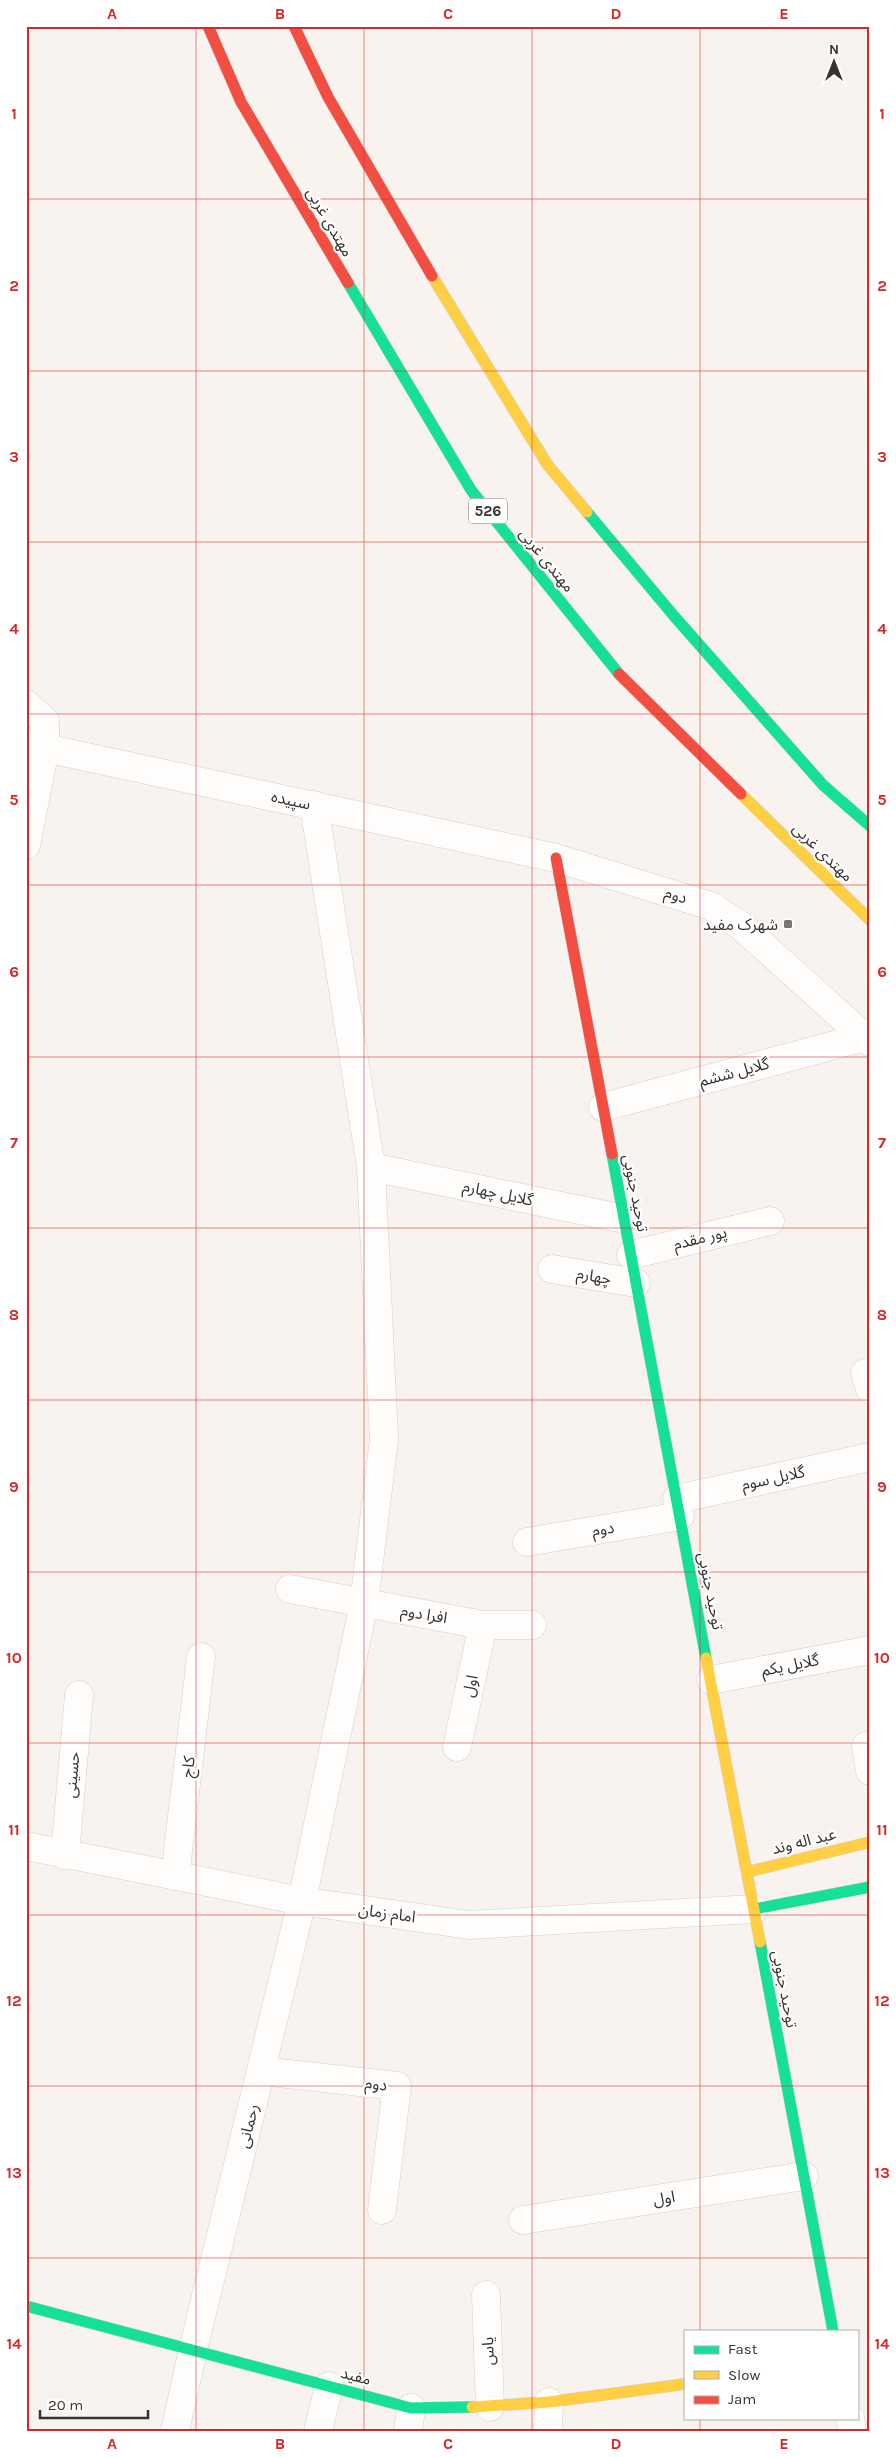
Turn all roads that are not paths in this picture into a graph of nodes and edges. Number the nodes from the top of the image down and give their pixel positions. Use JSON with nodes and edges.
{"nodes":[{"id":1,"x":208,"y":26,"type":"edge"},
{"id":2,"x":294,"y":26,"type":"edge"},
{"id":3,"x":26,"y":704,"type":"edge"},
{"id":4,"x":36,"y":746,"type":"edge"},
{"id":5,"x":314,"y":805,"type":"junction"},
{"id":6,"x":870,"y":826,"type":"edge"},
{"id":7,"x":26,"y":845,"type":"edge"},
{"id":8,"x":556,"y":858,"type":"junction"},
{"id":9,"x":870,"y":920,"type":"edge"},
{"id":10,"x":867,"y":1040,"type":"edge"},
{"id":11,"x":603,"y":1107,"type":"junction"},
{"id":12,"x":371,"y":1167,"type":"junction"},
{"id":13,"x":624,"y":1219,"type":"junction"},
{"id":14,"x":770,"y":1221,"type":"dead end"},
{"id":15,"x":631,"y":1255,"type":"junction"},
{"id":16,"x":552,"y":1268,"type":"dead end"},
{"id":17,"x":636,"y":1283,"type":"junction"},
{"id":18,"x":870,"y":1457,"type":"edge"},
{"id":19,"x":678,"y":1507,"type":"junction"},
{"id":20,"x":526,"y":1542,"type":"dead end"},
{"id":21,"x":290,"y":1589,"type":"dead end"},
{"id":22,"x":364,"y":1602,"type":"junction"},
{"id":23,"x":484,"y":1625,"type":"junction"},
{"id":24,"x":532,"y":1625,"type":"dead end"},
{"id":25,"x":870,"y":1650,"type":"edge"},
{"id":26,"x":201,"y":1657,"type":"dead end"},
{"id":27,"x":711,"y":1680,"type":"junction"},
{"id":28,"x":79,"y":1695,"type":"dead end"},
{"id":29,"x":456,"y":1747,"type":"dead end"},
{"id":30,"x":870,"y":1842,"type":"edge"},
{"id":31,"x":26,"y":1846,"type":"edge"},
{"id":32,"x":64,"y":1855,"type":"junction"},
{"id":33,"x":747,"y":1872,"type":"junction"},
{"id":34,"x":175,"y":1876,"type":"junction"},
{"id":35,"x":870,"y":1887,"type":"edge"},
{"id":36,"x":302,"y":1901,"type":"junction"},
{"id":37,"x":754,"y":1909,"type":"junction"},
{"id":38,"x":261,"y":2072,"type":"junction"},
{"id":39,"x":804,"y":2176,"type":"junction"},
{"id":40,"x":382,"y":2210,"type":"dead end"},
{"id":41,"x":523,"y":2220,"type":"dead end"},
{"id":42,"x":486,"y":2295,"type":"dead end"},
{"id":43,"x":26,"y":2306,"type":"edge"},
{"id":44,"x":834,"y":2330,"type":"edge"},
{"id":45,"x":193,"y":2350,"type":"junction"},
{"id":46,"x":684,"y":2384,"type":"edge"},
{"id":47,"x":329,"y":2386,"type":"junction"},
{"id":48,"x":548,"y":2402,"type":"junction"},
{"id":49,"x":490,"y":2407,"type":"junction"},
{"id":50,"x":410,"y":2419,"type":"edge"},
{"id":51,"x":175,"y":2431,"type":"edge"},
{"id":52,"x":318,"y":2431,"type":"edge"},
{"id":53,"x":548,"y":2431,"type":"edge"}],
"edges":[{"from":1,"to":9,"type":"street","name":"مهتدی غربی","number":"526"},
{"from":2,"to":6,"type":"street"},
{"from":3,"to":4,"type":"street"},
{"from":4,"to":5,"type":"street","name":"سپیده"},
{"from":4,"to":7,"type":"street"},
{"from":5,"to":8,"type":"street","name":"سپیده"},
{"from":5,"to":12,"type":"street","name":"رحمانی"},
{"from":8,"to":10,"type":"street","name":"دوم"},
{"from":8,"to":11,"type":"street","name":"توحید جنوبی"},
{"from":10,"to":11,"type":"street","name":"گلایل ششم"},
{"from":11,"to":13,"type":"street","name":"توحید جنوبی"},
{"from":12,"to":13,"type":"street","name":"گلایل چهارم"},
{"from":12,"to":22,"type":"street","name":"رحمانی"},
{"from":13,"to":15,"type":"street","name":"توحید جنوبی"},
{"from":14,"to":15,"type":"street","name":"پور مقدم"},
{"from":15,"to":17,"type":"street","name":"توحید جنوبی"},
{"from":16,"to":17,"type":"street","name":"چهارم"},
{"from":17,"to":19,"type":"street","name":"توحید جنوبی"},
{"from":18,"to":19,"type":"street","name":"گلایل سوم"},
{"from":19,"to":20,"type":"street","name":"دوم"},
{"from":19,"to":27,"type":"street","name":"توحید جنوبی"},
{"from":21,"to":22,"type":"street","name":"افرا دوم"},
{"from":22,"to":23,"type":"street","name":"افرا دوم"},
{"from":22,"to":36,"type":"street","name":"رحمانی"},
{"from":23,"to":24,"type":"street","name":"افرا دوم"},
{"from":23,"to":29,"type":"street","name":"اول"},
{"from":25,"to":27,"type":"street","name":"گلایل یکم"},
{"from":26,"to":34,"type":"street","name":"کاج"},
{"from":27,"to":33,"type":"street","name":"توحید جنوبی"},
{"from":28,"to":32,"type":"street","name":"حسینی"},
{"from":30,"to":33,"type":"street","name":"عبد اله وند"},
{"from":31,"to":32,"type":"street","name":"امام زمان"},
{"from":32,"to":34,"type":"street","name":"امام زمان"},
{"from":33,"to":37,"type":"street","name":"توحید جنوبی"},
{"from":34,"to":36,"type":"street","name":"امام زمان"},
{"from":35,"to":37,"type":"street"},
{"from":36,"to":37,"type":"street","name":"امام زمان"},
{"from":36,"to":38,"type":"street","name":"رحمانی"},
{"from":37,"to":39,"type":"street","name":"توحید جنوبی"},
{"from":38,"to":40,"type":"street","name":"دوم"},
{"from":38,"to":45,"type":"street","name":"رحمانی"},
{"from":39,"to":41,"type":"street","name":"اول"},
{"from":39,"to":44,"type":"street","name":"توحید جنوبی"},
{"from":42,"to":49,"type":"street","name":"یاس"},
{"from":43,"to":45,"type":"street","name":"مفید"},
{"from":45,"to":47,"type":"street","name":"مفید"},
{"from":45,"to":51,"type":"street","name":"رحمانی"},
{"from":46,"to":48,"type":"street","name":"مفید"},
{"from":47,"to":50,"type":"street","name":"مفید"},
{"from":47,"to":52,"type":"street"},
{"from":48,"to":49,"type":"street","name":"مفید"},
{"from":48,"to":53,"type":"street"},
{"from":49,"to":50,"type":"street","name":"مفید"}]}
